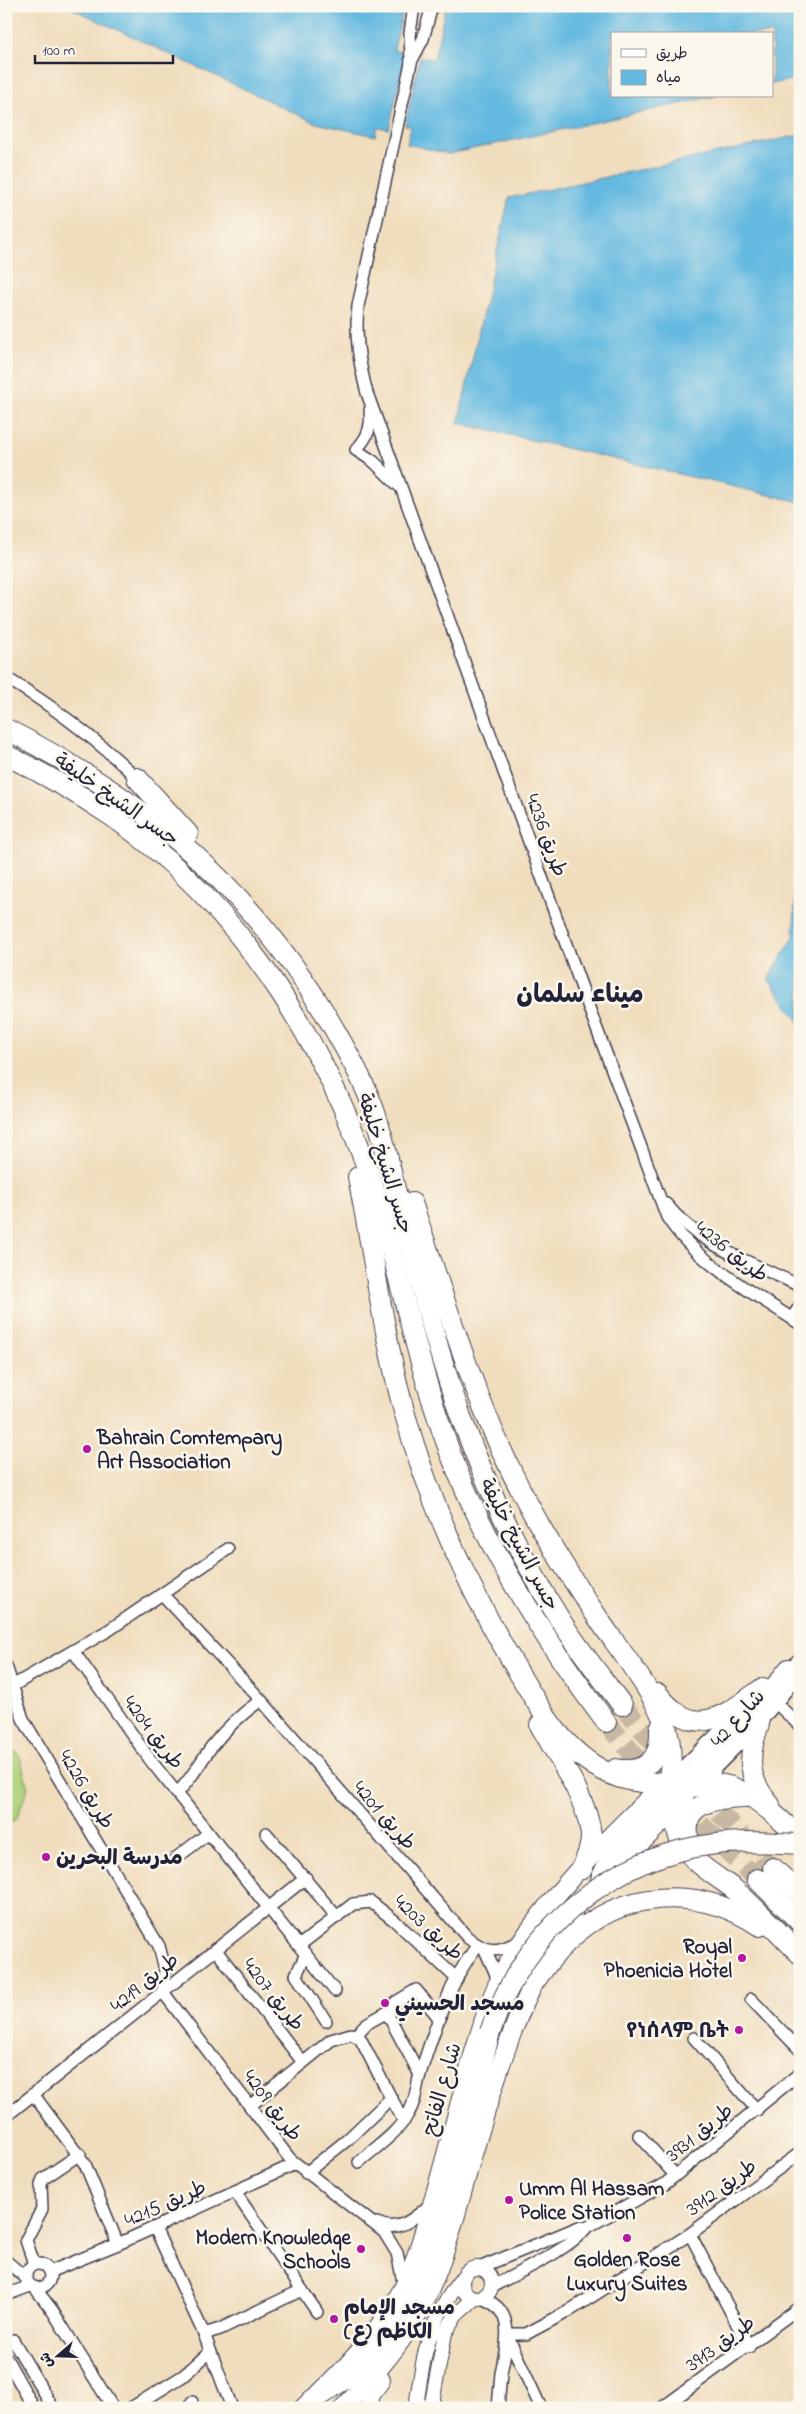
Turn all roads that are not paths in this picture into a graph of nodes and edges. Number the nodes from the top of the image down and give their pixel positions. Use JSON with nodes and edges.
{"nodes":[{"id":1,"x":414,"y":6,"type":"edge"},
{"id":2,"x":432,"y":6,"type":"edge"},
{"id":3,"x":411,"y":63,"type":"junction"},
{"id":4,"x":367,"y":393,"type":"junction"},
{"id":5,"x":402,"y":490,"type":"junction"},
{"id":6,"x":6,"y":678,"type":"edge"},
{"id":7,"x":6,"y":729,"type":"edge"},
{"id":8,"x":6,"y":755,"type":"edge"},
{"id":9,"x":138,"y":778,"type":"joint"},
{"id":10,"x":212,"y":872,"type":"junction"},
{"id":11,"x":336,"y":1090,"type":"junction"},
{"id":12,"x":375,"y":1113,"type":"junction"},
{"id":13,"x":657,"y":1193,"type":"junction"},
{"id":14,"x":800,"y":1286,"type":"edge"},
{"id":15,"x":800,"y":1306,"type":"edge"},
{"id":16,"x":796,"y":1321,"type":"edge"},
{"id":17,"x":228,"y":1549,"type":"dead end"},
{"id":18,"x":163,"y":1595,"type":"junction"},
{"id":19,"x":74,"y":1652,"type":"junction"},
{"id":20,"x":627,"y":1659,"type":"junction"},
{"id":21,"x":511,"y":1660,"type":"junction"},
{"id":22,"x":6,"y":1666,"type":"edge"},
{"id":23,"x":796,"y":1667,"type":"edge"},
{"id":24,"x":14,"y":1685,"type":"junction"},
{"id":25,"x":770,"y":1696,"type":"junction"},
{"id":26,"x":261,"y":1700,"type":"junction"},
{"id":27,"x":654,"y":1704,"type":"junction"},
{"id":28,"x":622,"y":1705,"type":"tunnel mouth"},
{"id":29,"x":606,"y":1722,"type":"tunnel mouth"},
{"id":30,"x":759,"y":1724,"type":"junction"},
{"id":31,"x":800,"y":1726,"type":"edge"},
{"id":32,"x":694,"y":1757,"type":"joint"},
{"id":33,"x":592,"y":1764,"type":"junction"},
{"id":34,"x":681,"y":1789,"type":"junction"},
{"id":35,"x":177,"y":1792,"type":"junction"},
{"id":36,"x":750,"y":1796,"type":"junction"},
{"id":37,"x":793,"y":1832,"type":"edge"},
{"id":38,"x":209,"y":1833,"type":"junction"},
{"id":39,"x":266,"y":1833,"type":"dead end"},
{"id":40,"x":800,"y":1844,"type":"edge"},
{"id":41,"x":693,"y":1856,"type":"junction"},
{"id":42,"x":176,"y":1858,"type":"dead end"},
{"id":43,"x":582,"y":1869,"type":"junction"},
{"id":44,"x":306,"y":1878,"type":"junction"},
{"id":45,"x":600,"y":1883,"type":"joint"},
{"id":46,"x":800,"y":1894,"type":"edge"},
{"id":47,"x":269,"y":1906,"type":"junction"},
{"id":48,"x":337,"y":1917,"type":"junction"},
{"id":49,"x":800,"y":1922,"type":"edge"},
{"id":50,"x":524,"y":1938,"type":"junction"},
{"id":51,"x":481,"y":1948,"type":"junction"},
{"id":52,"x":215,"y":1949,"type":"junction"},
{"id":53,"x":303,"y":1950,"type":"junction"},
{"id":54,"x":800,"y":1955,"type":"edge"},
{"id":55,"x":457,"y":1979,"type":"junction"},
{"id":56,"x":498,"y":1984,"type":"junction"},
{"id":57,"x":530,"y":1988,"type":"junction"},
{"id":58,"x":335,"y":1991,"type":"dead end"},
{"id":59,"x":162,"y":1992,"type":"junction"},
{"id":60,"x":751,"y":1999,"type":"dead end"},
{"id":61,"x":387,"y":2013,"type":"junction"},
{"id":62,"x":440,"y":2019,"type":"junction"},
{"id":63,"x":326,"y":2020,"type":"dead end"},
{"id":64,"x":356,"y":2035,"type":"junction"},
{"id":65,"x":694,"y":2038,"type":"dead end"},
{"id":66,"x":800,"y":2050,"type":"edge"},
{"id":67,"x":302,"y":2061,"type":"junction"},
{"id":68,"x":800,"y":2073,"type":"edge"},
{"id":69,"x":420,"y":2075,"type":"junction"},
{"id":70,"x":33,"y":2094,"type":"junction"},
{"id":71,"x":390,"y":2098,"type":"junction"},
{"id":72,"x":251,"y":2105,"type":"junction"},
{"id":73,"x":757,"y":2110,"type":"junction"},
{"id":74,"x":6,"y":2116,"type":"edge"},
{"id":75,"x":404,"y":2121,"type":"junction"},
{"id":76,"x":640,"y":2135,"type":"dead end"},
{"id":77,"x":800,"y":2153,"type":"edge"},
{"id":78,"x":80,"y":2154,"type":"junction"},
{"id":79,"x":359,"y":2162,"type":"dead end"},
{"id":80,"x":295,"y":2164,"type":"junction"},
{"id":81,"x":306,"y":2173,"type":"junction"},
{"id":82,"x":675,"y":2175,"type":"junction"},
{"id":83,"x":235,"y":2192,"type":"junction"},
{"id":84,"x":432,"y":2203,"type":"junction"},
{"id":85,"x":373,"y":2222,"type":"junction"},
{"id":86,"x":155,"y":2228,"type":"junction"},
{"id":87,"x":586,"y":2228,"type":"junction"},
{"id":88,"x":690,"y":2234,"type":"junction"},
{"id":89,"x":547,"y":2241,"type":"junction"},
{"id":90,"x":118,"y":2244,"type":"junction"},
{"id":91,"x":551,"y":2254,"type":"junction"},
{"id":92,"x":8,"y":2262,"type":"edge"},
{"id":93,"x":32,"y":2265,"type":"junction"},
{"id":94,"x":479,"y":2268,"type":"junction"},
{"id":95,"x":49,"y":2272,"type":"junction"},
{"id":96,"x":462,"y":2278,"type":"junction"},
{"id":97,"x":30,"y":2284,"type":"junction"},
{"id":98,"x":48,"y":2284,"type":"junction"},
{"id":99,"x":404,"y":2286,"type":"junction"},
{"id":100,"x":492,"y":2287,"type":"junction"},
{"id":101,"x":302,"y":2290,"type":"junction"},
{"id":102,"x":6,"y":2295,"type":"edge"},
{"id":103,"x":477,"y":2298,"type":"junction"},
{"id":104,"x":800,"y":2308,"type":"edge"},
{"id":105,"x":52,"y":2310,"type":"junction"},
{"id":106,"x":317,"y":2312,"type":"dead end"},
{"id":107,"x":204,"y":2334,"type":"junction"},
{"id":108,"x":508,"y":2336,"type":"junction"},
{"id":109,"x":6,"y":2341,"type":"edge"},
{"id":110,"x":748,"y":2347,"type":"junction"},
{"id":111,"x":210,"y":2352,"type":"junction"},
{"id":112,"x":394,"y":2352,"type":"junction"},
{"id":113,"x":6,"y":2358,"type":"edge"},
{"id":114,"x":307,"y":2404,"type":"edge"},
{"id":115,"x":427,"y":2407,"type":"edge"},
{"id":116,"x":34,"y":2408,"type":"edge"},
{"id":117,"x":53,"y":2408,"type":"edge"},
{"id":118,"x":113,"y":2408,"type":"edge"},
{"id":119,"x":131,"y":2408,"type":"edge"},
{"id":120,"x":232,"y":2408,"type":"edge"},
{"id":121,"x":342,"y":2408,"type":"edge"},
{"id":122,"x":371,"y":2408,"type":"edge"},
{"id":123,"x":498,"y":2408,"type":"edge"},
{"id":124,"x":542,"y":2408,"type":"edge"},
{"id":125,"x":662,"y":2408,"type":"edge"}],
"edges":[{"from":1,"to":3,"type":"street"},
{"from":2,"to":3,"type":"street"},
{"from":3,"to":4,"type":"street"},
{"from":4,"to":5,"type":"street","name":"طريق 4236"},
{"from":4,"to":5,"type":"street","name":"طريق 4236"},
{"from":5,"to":13,"type":"street","name":"طريق 4236"},
{"from":6,"to":9,"type":"street"},
{"from":7,"to":10,"type":"highway","name":"جسر الشيخ خليفة"},
{"from":8,"to":11,"type":"highway","name":"جسر الشيخ خليفة"},
{"from":9,"to":10,"type":"highway"},
{"from":10,"to":12,"type":"highway","name":"جسر الشيخ خليفة"},
{"from":11,"to":21,"type":"highway"},
{"from":11,"to":29,"type":"highway","name":"جسر الشيخ خليفة"},
{"from":12,"to":20,"type":"highway"},
{"from":12,"to":28,"type":"highway","name":"جسر الشيخ خليفة"},
{"from":13,"to":14,"type":"street","name":"طريق 4236"},
{"from":13,"to":16,"type":"street","name":"طريق 4236"},
{"from":15,"to":16,"type":"street"},
{"from":17,"to":18,"type":"street"},
{"from":18,"to":19,"type":"street"},
{"from":18,"to":26,"type":"street"},
{"from":19,"to":24,"type":"street"},
{"from":19,"to":35,"type":"street","name":"طريق 4204"},
{"from":20,"to":25,"type":"highway"},
{"from":20,"to":27,"type":"highway"},
{"from":21,"to":33,"type":"highway"},
{"from":21,"to":43,"type":"highway"},
{"from":22,"to":24,"type":"street","name":"طريق 4226"},
{"from":23,"to":25,"type":"street","name":"شارع 42"},
{"from":23,"to":25,"type":"street","name":"شارع 42"},
{"from":23,"to":34,"type":"highway"},
{"from":24,"to":59,"type":"street","name":"طريق 4226"},
{"from":25,"to":30,"type":"street","name":"شارع 42"},
{"from":25,"to":31,"type":"street"},
{"from":25,"to":32,"type":"street","name":"شارع 42"},
{"from":26,"to":35,"type":"street"},
{"from":26,"to":51,"type":"street","name":"طريق 4201"},
{"from":27,"to":33,"type":"highway"},
{"from":27,"to":34,"type":"highway"},
{"from":30,"to":34,"type":"street","name":"شارع 42"},
{"from":30,"to":37,"type":"highway"},
{"from":32,"to":34,"type":"street","name":"شارع الفاتح"},
{"from":33,"to":34,"type":"highway"},
{"from":34,"to":36,"type":"highway"},
{"from":34,"to":41,"type":"highway"},
{"from":34,"to":43,"type":"main road","name":"شارع الفاتح"},
{"from":34,"to":45,"type":"highway"},
{"from":35,"to":38,"type":"street","name":"طريق 4204"},
{"from":36,"to":37,"type":"highway"},
{"from":36,"to":41,"type":"highway"},
{"from":38,"to":42,"type":"street"},
{"from":38,"to":47,"type":"street","name":"طريق 4204"},
{"from":39,"to":44,"type":"street"},
{"from":40,"to":114,"type":"highway","bridge":true},
{"from":41,"to":54,"type":"highway"},
{"from":43,"to":50,"type":"main road","name":"شارع الفاتح"},
{"from":44,"to":47,"type":"street","name":"طريق 4219"},
{"from":44,"to":48,"type":"street"},
{"from":45,"to":57,"type":"main road"},
{"from":46,"to":49,"type":"highway"},
{"from":47,"to":52,"type":"street","name":"طريق 4219"},
{"from":47,"to":53,"type":"street","name":"طريق 4204"},
{"from":48,"to":53,"type":"street","name":"طريق 4203"},
{"from":48,"to":55,"type":"street","name":"طريق 4203"},
{"from":50,"to":51,"type":"street"},
{"from":50,"to":56,"type":"main road","name":"شارع الفاتح"},
{"from":51,"to":55,"type":"street"},
{"from":51,"to":56,"type":"street","name":"طريق 4201"},
{"from":52,"to":59,"type":"street","name":"طريق 4219"},
{"from":52,"to":67,"type":"street","name":"طريق 4207"},
{"from":53,"to":58,"type":"street","name":"طريق 4204"},
{"from":53,"to":63,"type":"street"},
{"from":54,"to":57,"type":"highway"},
{"from":55,"to":62,"type":"street"},
{"from":56,"to":84,"type":"main road","name":"شارع الفاتح"},
{"from":57,"to":112,"type":"main road"},
{"from":59,"to":70,"type":"street","name":"طريق 4219"},
{"from":59,"to":72,"type":"street","name":"طريق 4209"},
{"from":60,"to":66,"type":"street"},
{"from":61,"to":62,"type":"street"},
{"from":61,"to":64,"type":"street"},
{"from":61,"to":69,"type":"street"},
{"from":62,"to":69,"type":"street"},
{"from":64,"to":67,"type":"street","name":"طريق 4207"},
{"from":64,"to":71,"type":"street"},
{"from":65,"to":73,"type":"street","name":"طريق 3931"},
{"from":67,"to":72,"type":"street","name":"طريق 4207"},
{"from":68,"to":73,"type":"street","name":"طريق 3931"},
{"from":69,"to":75,"type":"street"},
{"from":70,"to":74,"type":"street","name":"طريق 4219"},
{"from":70,"to":78,"type":"street"},
{"from":71,"to":75,"type":"street"},
{"from":71,"to":81,"type":"street"},
{"from":72,"to":80,"type":"street","name":"طريق 4209"},
{"from":73,"to":82,"type":"street","name":"طريق 3931"},
{"from":75,"to":79,"type":"street"},
{"from":76,"to":82,"type":"street"},
{"from":77,"to":88,"type":"street","name":"طريق 3912"},
{"from":78,"to":90,"type":"street"},
{"from":78,"to":93,"type":"street"},
{"from":80,"to":81,"type":"street","name":"طريق 4209"},
{"from":80,"to":83,"type":"street","name":"طريق 4215"},
{"from":81,"to":85,"type":"street","name":"طريق 4209"},
{"from":82,"to":87,"type":"street","name":"طريق 3931"},
{"from":83,"to":86,"type":"street","name":"طريق 4215"},
{"from":83,"to":101,"type":"street"},
{"from":84,"to":85,"type":"street","name":"طريق 4209"},
{"from":84,"to":99,"type":"main road","name":"شارع الفاتح"},
{"from":85,"to":99,"type":"street","name":"طريق 4209"},
{"from":86,"to":90,"type":"street","name":"طريق 4215"},
{"from":86,"to":107,"type":"street"},
{"from":87,"to":89,"type":"street","name":"طريق 3931"},
{"from":87,"to":91,"type":"street","name":"طريق 3931"},
{"from":88,"to":108,"type":"street","name":"طريق 3912"},
{"from":88,"to":110,"type":"street"},
{"from":89,"to":91,"type":"street"},
{"from":89,"to":94,"type":"street","name":"طريق 3931"},
{"from":90,"to":95,"type":"street","name":"طريق 4215"},
{"from":91,"to":100,"type":"street","name":"طريق 3931"},
{"from":92,"to":93,"type":"street"},
{"from":92,"to":97,"type":"street"},
{"from":93,"to":95,"type":"street"},
{"from":93,"to":97,"type":"street"},
{"from":94,"to":96,"type":"street"},
{"from":94,"to":100,"type":"street"},
{"from":95,"to":98,"type":"street"},
{"from":96,"to":103,"type":"street"},
{"from":96,"to":115,"type":"street"},
{"from":97,"to":98,"type":"street"},
{"from":97,"to":102,"type":"street"},
{"from":97,"to":105,"type":"street"},
{"from":98,"to":105,"type":"street"},
{"from":99,"to":114,"type":"main road","name":"شارع الفاتح"},
{"from":100,"to":103,"type":"street"},
{"from":101,"to":106,"type":"street"},
{"from":101,"to":107,"type":"street"},
{"from":103,"to":108,"type":"street"},
{"from":103,"to":115,"type":"street"},
{"from":104,"to":110,"type":"street","name":"طريق 3913"},
{"from":105,"to":118,"type":"street"},
{"from":107,"to":111,"type":"street"},
{"from":108,"to":123,"type":"street"},
{"from":108,"to":124,"type":"street"},
{"from":109,"to":117,"type":"street"},
{"from":110,"to":125,"type":"street","name":"طريق 3913"},
{"from":111,"to":119,"type":"street"},
{"from":111,"to":120,"type":"street"},
{"from":112,"to":121,"type":"main road"},
{"from":112,"to":122,"type":"main road"},
{"from":113,"to":116,"type":"street"}]}
